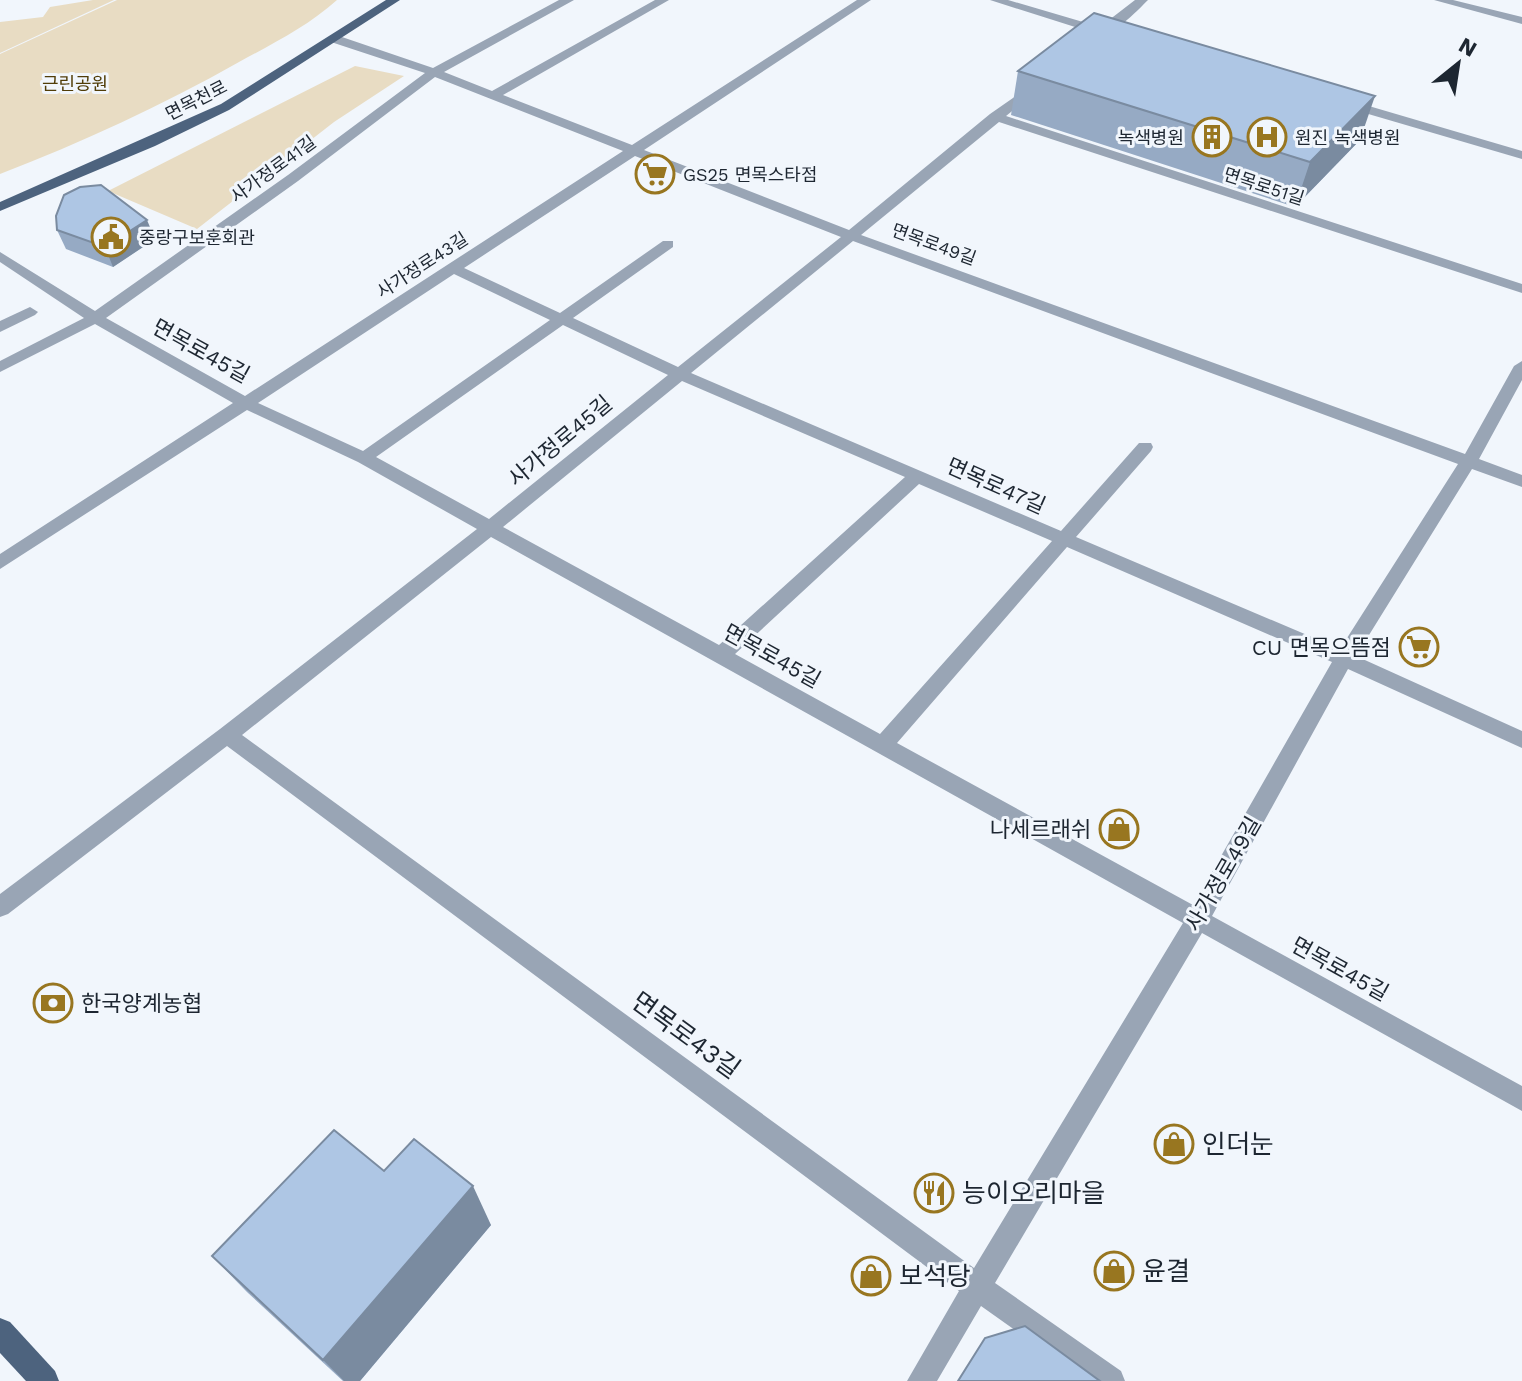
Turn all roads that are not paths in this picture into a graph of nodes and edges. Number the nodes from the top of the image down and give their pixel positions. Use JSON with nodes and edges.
{"nodes":[{"id":1,"x":394,"y":0,"type":"edge"},
{"id":2,"x":568,"y":0,"type":"edge"},
{"id":3,"x":663,"y":0,"type":"edge"},
{"id":4,"x":865,"y":0,"type":"edge"},
{"id":5,"x":996,"y":0,"type":"edge"},
{"id":6,"x":1142,"y":0,"type":"edge"},
{"id":7,"x":1440,"y":0,"type":"edge"},
{"id":8,"x":1522,"y":21,"type":"edge"},
{"id":9,"x":1110,"y":34,"type":"junction"},
{"id":10,"x":335,"y":39,"type":"junction"},
{"id":11,"x":1079,"y":51,"type":"edge"},
{"id":12,"x":434,"y":72,"type":"junction"},
{"id":13,"x":1043,"y":79,"type":"edge"},
{"id":14,"x":493,"y":95,"type":"junction"},
{"id":15,"x":1327,"y":97,"type":"edge"},
{"id":16,"x":995,"y":117,"type":"junction"},
{"id":17,"x":635,"y":150,"type":"junction"},
{"id":18,"x":1522,"y":155,"type":"edge"},
{"id":19,"x":0,"y":207,"type":"edge"},
{"id":20,"x":849,"y":235,"type":"junction"},
{"id":21,"x":668,"y":244,"type":"dead end"},
{"id":22,"x":0,"y":256,"type":"edge"},
{"id":23,"x":453,"y":268,"type":"junction"},
{"id":24,"x":1522,"y":289,"type":"edge"},
{"id":25,"x":30,"y":312,"type":"dead end"},
{"id":26,"x":95,"y":318,"type":"junction"},
{"id":27,"x":563,"y":318,"type":"junction"},
{"id":28,"x":0,"y":327,"type":"edge"},
{"id":29,"x":1522,"y":366,"type":"edge"},
{"id":30,"x":0,"y":367,"type":"edge"},
{"id":31,"x":677,"y":373,"type":"junction"},
{"id":32,"x":245,"y":403,"type":"junction"},
{"id":33,"x":1145,"y":447,"type":"dead end"},
{"id":34,"x":364,"y":458,"type":"junction"},
{"id":35,"x":1469,"y":461,"type":"junction"},
{"id":36,"x":916,"y":477,"type":"junction"},
{"id":37,"x":1522,"y":481,"type":"edge"},
{"id":38,"x":489,"y":529,"type":"junction"},
{"id":39,"x":1063,"y":541,"type":"junction"},
{"id":40,"x":0,"y":563,"type":"edge"},
{"id":41,"x":721,"y":655,"type":"junction"},
{"id":42,"x":1344,"y":659,"type":"junction"},
{"id":43,"x":227,"y":735,"type":"junction"},
{"id":44,"x":1522,"y":740,"type":"edge"},
{"id":45,"x":883,"y":745,"type":"junction"},
{"id":46,"x":0,"y":907,"type":"edge"},
{"id":47,"x":1199,"y":917,"type":"junction"},
{"id":48,"x":1522,"y":1099,"type":"edge"},
{"id":49,"x":977,"y":1287,"type":"junction"},
{"id":50,"x":0,"y":1332,"type":"edge"},
{"id":51,"x":45,"y":1381,"type":"edge"},
{"id":52,"x":921,"y":1381,"type":"edge"},
{"id":53,"x":1111,"y":1381,"type":"edge"}],
"edges":[{"from":1,"to":10,"type":"main road","name":"면목천로"},
{"from":2,"to":12,"type":"street","name":"사가정로41길"},
{"from":3,"to":14,"type":"street"},
{"from":4,"to":17,"type":"street","name":"사가정로43길"},
{"from":5,"to":9,"type":"street"},
{"from":6,"to":9,"type":"street"},
{"from":7,"to":8,"type":"street"},
{"from":9,"to":11,"type":"street"},
{"from":10,"to":12,"type":"street","name":"면목로49길"},
{"from":10,"to":19,"type":"main road","name":"면목천로"},
{"from":12,"to":14,"type":"street","name":"면목로49길"},
{"from":12,"to":26,"type":"street","name":"사가정로41길"},
{"from":13,"to":16,"type":"street","name":"사가정로45길"},
{"from":14,"to":17,"type":"street","name":"면목로49길"},
{"from":15,"to":18,"type":"street"},
{"from":16,"to":20,"type":"street","name":"사가정로45길"},
{"from":16,"to":24,"type":"street","name":"면목로51길"},
{"from":17,"to":20,"type":"street","name":"면목로49길"},
{"from":17,"to":23,"type":"street","name":"사가정로43길"},
{"from":20,"to":31,"type":"street","name":"사가정로45길"},
{"from":20,"to":35,"type":"street","name":"면목로49길"},
{"from":21,"to":27,"type":"street"},
{"from":22,"to":26,"type":"street","name":"면목로45길"},
{"from":23,"to":27,"type":"street","name":"면목로47길"},
{"from":23,"to":32,"type":"street","name":"사가정로43길"},
{"from":25,"to":28,"type":"street"},
{"from":26,"to":30,"type":"street","name":"사가정로41길"},
{"from":26,"to":32,"type":"street","name":"면목로45길"},
{"from":27,"to":31,"type":"street","name":"면목로47길"},
{"from":27,"to":34,"type":"street"},
{"from":29,"to":35,"type":"street","name":"사가정로49길"},
{"from":31,"to":36,"type":"street","name":"면목로47길"},
{"from":31,"to":38,"type":"street","name":"사가정로45길"},
{"from":32,"to":34,"type":"street","name":"면목로45길"},
{"from":32,"to":40,"type":"street","name":"사가정로43길"},
{"from":33,"to":39,"type":"street"},
{"from":34,"to":38,"type":"street","name":"면목로45길"},
{"from":35,"to":37,"type":"street","name":"면목로49길"},
{"from":35,"to":42,"type":"street","name":"사가정로49길"},
{"from":36,"to":39,"type":"street","name":"면목로47길"},
{"from":36,"to":41,"type":"street"},
{"from":38,"to":41,"type":"street","name":"면목로45길"},
{"from":38,"to":43,"type":"street","name":"사가정로45길"},
{"from":39,"to":42,"type":"street","name":"면목로47길"},
{"from":39,"to":45,"type":"street"},
{"from":41,"to":45,"type":"street","name":"면목로45길"},
{"from":42,"to":44,"type":"street","name":"면목로47길"},
{"from":42,"to":47,"type":"street","name":"사가정로49길"},
{"from":43,"to":46,"type":"street","name":"사가정로45길"},
{"from":43,"to":49,"type":"street","name":"면목로43길"},
{"from":45,"to":47,"type":"street","name":"면목로45길"},
{"from":47,"to":48,"type":"street","name":"면목로45길"},
{"from":47,"to":49,"type":"street","name":"사가정로49길"},
{"from":49,"to":52,"type":"street","name":"사가정로49길"},
{"from":49,"to":53,"type":"street","name":"면목로43길"},
{"from":50,"to":51,"type":"main road"}]}
